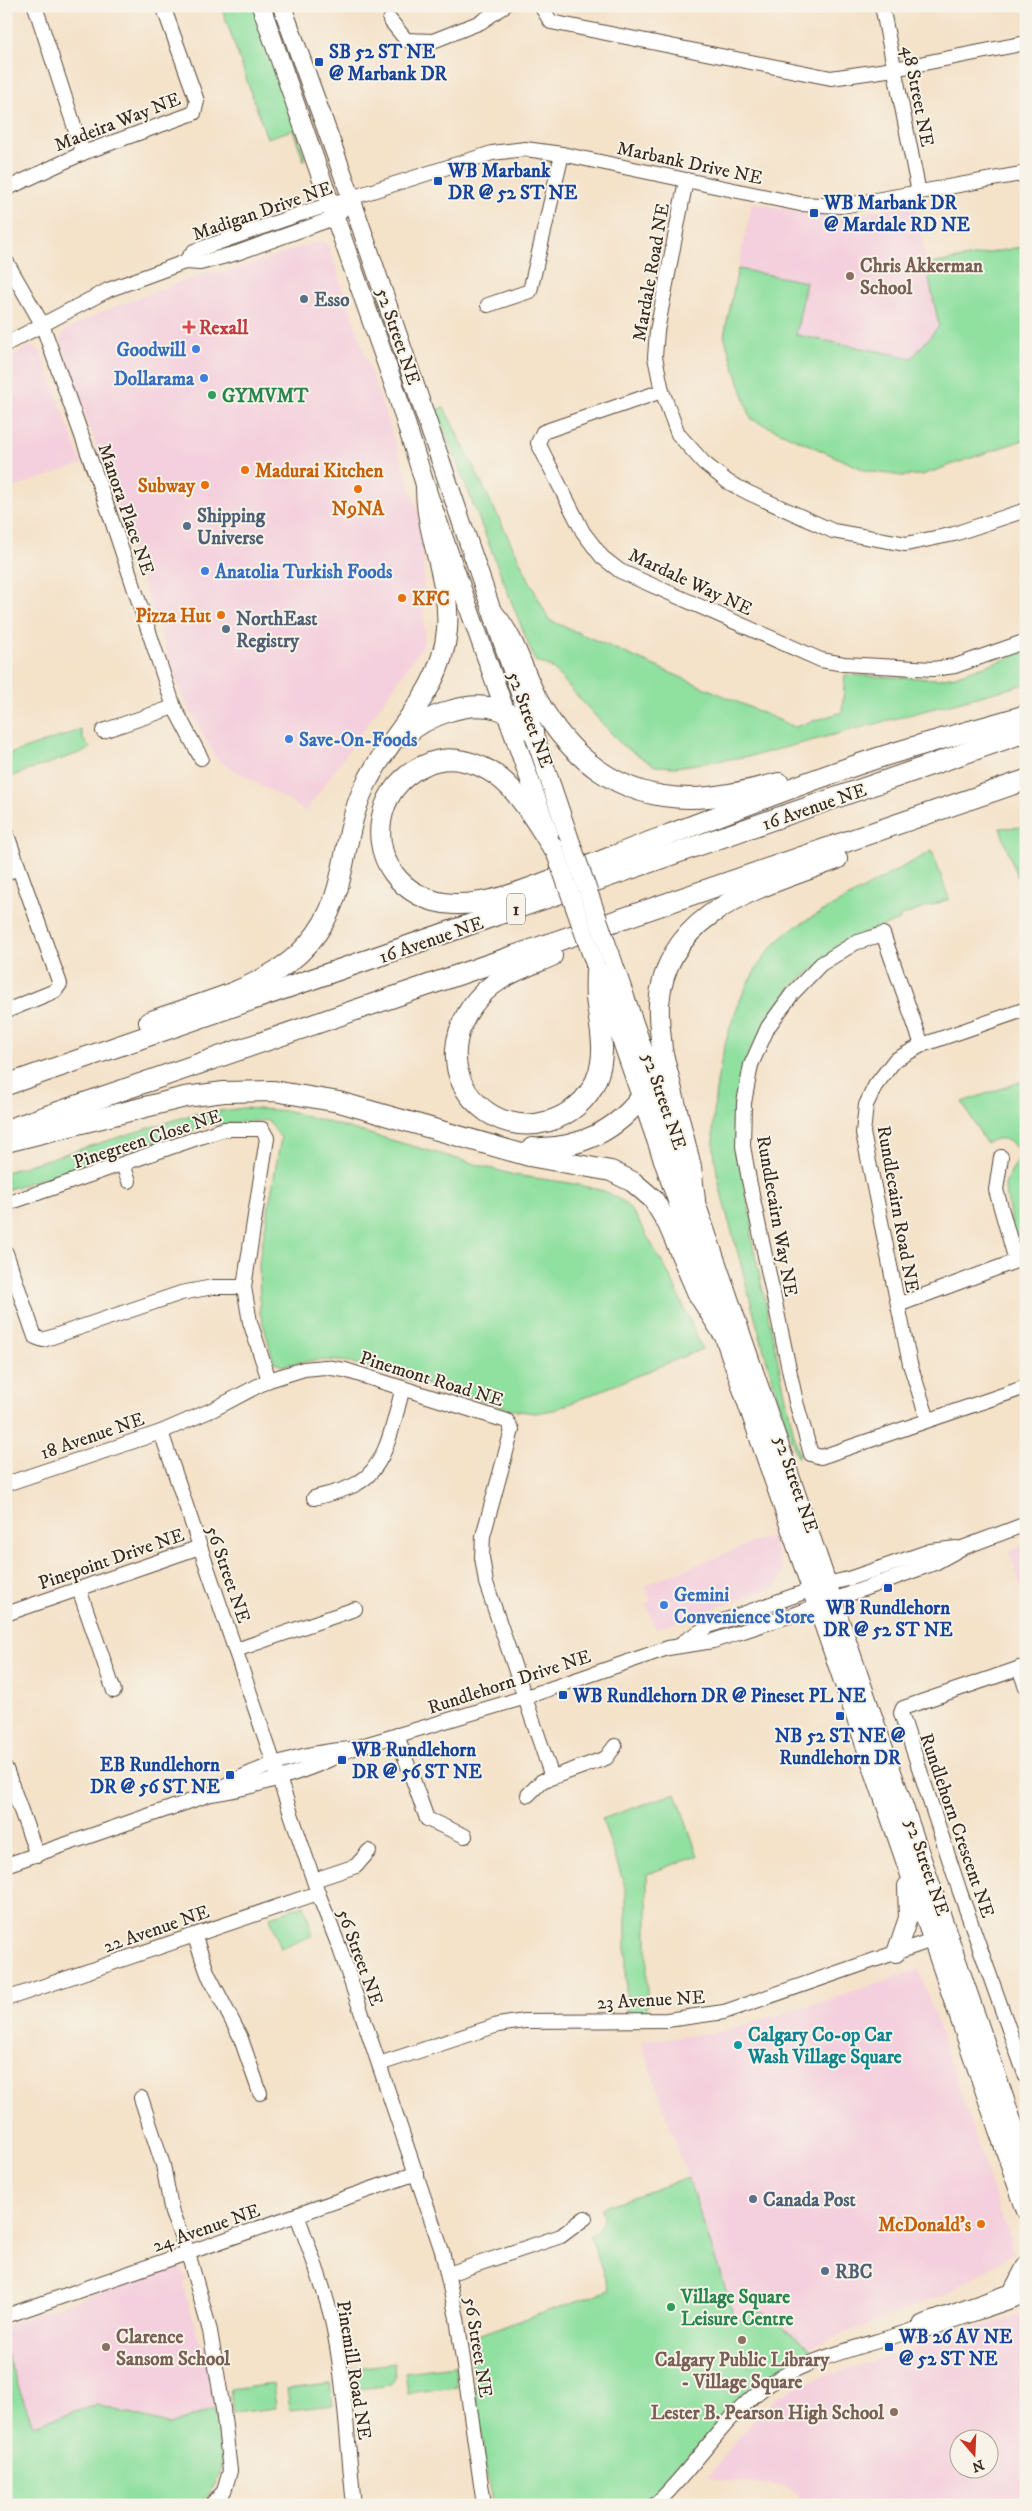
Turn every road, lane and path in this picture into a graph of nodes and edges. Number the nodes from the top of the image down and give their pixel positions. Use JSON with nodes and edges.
{"nodes":[{"id":1,"x":35,"y":6,"type":"edge"},
{"id":2,"x":163,"y":6,"type":"edge"},
{"id":3,"x":261,"y":6,"type":"edge"},
{"id":4,"x":282,"y":6,"type":"edge"},
{"id":5,"x":504,"y":6,"type":"edge"},
{"id":6,"x":541,"y":6,"type":"edge"},
{"id":7,"x":882,"y":6,"type":"edge"},
{"id":8,"x":390,"y":20,"type":"dead end"},
{"id":9,"x":1026,"y":43,"type":"edge"},
{"id":10,"x":894,"y":69,"type":"junction"},
{"id":11,"x":84,"y":153,"type":"junction"},
{"id":12,"x":562,"y":154,"type":"junction"},
{"id":13,"x":1026,"y":174,"type":"edge"},
{"id":14,"x":686,"y":180,"type":"junction"},
{"id":15,"x":6,"y":188,"type":"edge"},
{"id":16,"x":918,"y":193,"type":"junction"},
{"id":17,"x":351,"y":199,"type":"junction"},
{"id":18,"x":332,"y":211,"type":"junction"},
{"id":19,"x":6,"y":261,"type":"edge"},
{"id":20,"x":488,"y":305,"type":"dead end"},
{"id":21,"x":42,"y":324,"type":"junction"},
{"id":22,"x":6,"y":344,"type":"edge"},
{"id":23,"x":662,"y":391,"type":"junction"},
{"id":24,"x":426,"y":488,"type":"junction"},
{"id":25,"x":1026,"y":510,"type":"edge"},
{"id":26,"x":494,"y":614,"type":"junction"},
{"id":27,"x":1026,"y":641,"type":"edge"},
{"id":28,"x":174,"y":707,"type":"junction"},
{"id":29,"x":506,"y":713,"type":"junction"},
{"id":30,"x":1026,"y":715,"type":"edge"},
{"id":31,"x":103,"y":731,"type":"dead end"},
{"id":32,"x":533,"y":732,"type":"junction"},
{"id":33,"x":1026,"y":732,"type":"edge"},
{"id":34,"x":385,"y":752,"type":"junction"},
{"id":35,"x":201,"y":758,"type":"dead end"},
{"id":36,"x":820,"y":777,"type":"junction"},
{"id":37,"x":1026,"y":780,"type":"edge"},
{"id":38,"x":1026,"y":790,"type":"edge"},
{"id":39,"x":6,"y":832,"type":"edge"},
{"id":40,"x":563,"y":847,"type":"junction"},
{"id":41,"x":790,"y":862,"type":"junction"},
{"id":42,"x":12,"y":870,"type":"edge"},
{"id":43,"x":604,"y":963,"type":"junction"},
{"id":44,"x":1026,"y":1009,"type":"edge"},
{"id":45,"x":6,"y":1011,"type":"edge"},
{"id":46,"x":922,"y":1045,"type":"junction"},
{"id":47,"x":648,"y":1067,"type":"junction"},
{"id":48,"x":6,"y":1076,"type":"edge"},
{"id":49,"x":6,"y":1085,"type":"edge"},
{"id":50,"x":640,"y":1096,"type":"junction"},
{"id":51,"x":6,"y":1130,"type":"edge"},
{"id":52,"x":6,"y":1142,"type":"edge"},
{"id":53,"x":498,"y":1146,"type":"junction"},
{"id":54,"x":1001,"y":1157,"type":"dead end"},
{"id":55,"x":123,"y":1165,"type":"junction"},
{"id":56,"x":129,"y":1181,"type":"dead end"},
{"id":57,"x":695,"y":1200,"type":"junction"},
{"id":58,"x":6,"y":1204,"type":"edge"},
{"id":59,"x":6,"y":1253,"type":"edge"},
{"id":60,"x":1021,"y":1258,"type":"edge"},
{"id":61,"x":244,"y":1287,"type":"junction"},
{"id":62,"x":898,"y":1305,"type":"junction"},
{"id":63,"x":722,"y":1332,"type":"junction"},
{"id":64,"x":269,"y":1380,"type":"junction"},
{"id":65,"x":1026,"y":1387,"type":"edge"},
{"id":66,"x":403,"y":1388,"type":"junction"},
{"id":67,"x":928,"y":1420,"type":"junction"},
{"id":68,"x":161,"y":1432,"type":"junction"},
{"id":69,"x":6,"y":1484,"type":"edge"},
{"id":70,"x":314,"y":1498,"type":"dead end"},
{"id":71,"x":1026,"y":1524,"type":"edge"},
{"id":72,"x":200,"y":1547,"type":"junction"},
{"id":73,"x":962,"y":1548,"type":"junction"},
{"id":74,"x":827,"y":1584,"type":"junction"},
{"id":75,"x":79,"y":1589,"type":"junction"},
{"id":76,"x":814,"y":1599,"type":"junction"},
{"id":77,"x":834,"y":1601,"type":"junction"},
{"id":78,"x":356,"y":1610,"type":"dead end"},
{"id":79,"x":6,"y":1614,"type":"edge"},
{"id":80,"x":236,"y":1650,"type":"junction"},
{"id":81,"x":1022,"y":1667,"type":"edge"},
{"id":82,"x":1026,"y":1687,"type":"edge"},
{"id":83,"x":114,"y":1691,"type":"dead end"},
{"id":84,"x":526,"y":1698,"type":"junction"},
{"id":85,"x":397,"y":1735,"type":"junction"},
{"id":86,"x":615,"y":1746,"type":"dead end"},
{"id":87,"x":6,"y":1769,"type":"edge"},
{"id":88,"x":277,"y":1771,"type":"junction"},
{"id":89,"x":552,"y":1777,"type":"junction"},
{"id":90,"x":528,"y":1795,"type":"dead end"},
{"id":91,"x":465,"y":1836,"type":"dead end"},
{"id":92,"x":369,"y":1851,"type":"dead end"},
{"id":93,"x":37,"y":1855,"type":"junction"},
{"id":94,"x":6,"y":1865,"type":"edge"},
{"id":95,"x":907,"y":1870,"type":"junction"},
{"id":96,"x":316,"y":1886,"type":"junction"},
{"id":97,"x":194,"y":1935,"type":"junction"},
{"id":98,"x":948,"y":1935,"type":"junction"},
{"id":99,"x":931,"y":1940,"type":"junction"},
{"id":100,"x":896,"y":1953,"type":"junction"},
{"id":101,"x":6,"y":1999,"type":"edge"},
{"id":102,"x":379,"y":2064,"type":"junction"},
{"id":103,"x":1026,"y":2077,"type":"edge"},
{"id":104,"x":260,"y":2093,"type":"dead end"},
{"id":105,"x":141,"y":2098,"type":"dead end"},
{"id":106,"x":1026,"y":2161,"type":"edge"},
{"id":107,"x":417,"y":2173,"type":"junction"},
{"id":108,"x":1026,"y":2211,"type":"edge"},
{"id":109,"x":297,"y":2215,"type":"junction"},
{"id":110,"x":584,"y":2218,"type":"dead end"},
{"id":111,"x":188,"y":2253,"type":"junction"},
{"id":112,"x":1026,"y":2266,"type":"edge"},
{"id":113,"x":448,"y":2274,"type":"junction"},
{"id":114,"x":1022,"y":2290,"type":"edge"},
{"id":115,"x":6,"y":2316,"type":"edge"},
{"id":116,"x":212,"y":2505,"type":"edge"},
{"id":117,"x":354,"y":2505,"type":"edge"},
{"id":118,"x":484,"y":2505,"type":"edge"},
{"id":119,"x":655,"y":2505,"type":"edge"}],
"edges":[{"from":1,"to":11,"type":"street"},
{"from":2,"to":11,"type":"street","name":"Madeira Way NE"},
{"from":3,"to":18,"type":"main road","name":"52 Street NE"},
{"from":4,"to":17,"type":"main road","name":"52 Street NE"},
{"from":5,"to":8,"type":"street"},
{"from":6,"to":10,"type":"street"},
{"from":7,"to":10,"type":"street","name":"48 Street NE"},
{"from":9,"to":10,"type":"street"},
{"from":10,"to":16,"type":"street","name":"48 Street NE"},
{"from":11,"to":15,"type":"street","name":"Madeira Way NE"},
{"from":12,"to":14,"type":"street","name":"Marbank Drive NE"},
{"from":12,"to":17,"type":"street","name":"Marbank Drive NE"},
{"from":12,"to":20,"type":"street"},
{"from":13,"to":16,"type":"street","name":"Marbank Drive NE"},
{"from":14,"to":16,"type":"street","name":"Marbank Drive NE"},
{"from":14,"to":23,"type":"street","name":"Mardale Road NE"},
{"from":17,"to":18,"type":"street","name":"Madigan Drive NE"},
{"from":17,"to":26,"type":"main road","name":"52 Street NE"},
{"from":18,"to":21,"type":"street","name":"Madigan Drive NE"},
{"from":18,"to":24,"type":"main road","name":"52 Street NE"},
{"from":19,"to":21,"type":"street"},
{"from":21,"to":22,"type":"street","name":"Madigan Drive NE"},
{"from":21,"to":28,"type":"street","name":"Manora Place NE"},
{"from":23,"to":25,"type":"street","name":"Mardale Road NE"},
{"from":23,"to":27,"type":"street","name":"Mardale Way NE"},
{"from":24,"to":29,"type":"main road","name":"52 Street NE"},
{"from":24,"to":34,"type":"highway"},
{"from":26,"to":32,"type":"main road","name":"52 Street NE"},
{"from":26,"to":36,"type":"highway"},
{"from":28,"to":31,"type":"street"},
{"from":28,"to":35,"type":"street","name":"Manora Place NE"},
{"from":29,"to":32,"type":"highway"},
{"from":29,"to":34,"type":"highway"},
{"from":29,"to":40,"type":"main road","name":"52 Street NE"},
{"from":30,"to":36,"type":"highway"},
{"from":32,"to":40,"type":"main road","name":"52 Street NE"},
{"from":33,"to":49,"type":"highway","name":"16 Avenue NE","number":"1"},
{"from":34,"to":48,"type":"highway"},
{"from":36,"to":40,"type":"highway"},
{"from":37,"to":41,"type":"highway","number":"1"},
{"from":38,"to":57,"type":"highway"},
{"from":39,"to":42,"type":"street"},
{"from":40,"to":43,"type":"main road","name":"52 Street NE","bridge":true},
{"from":41,"to":43,"type":"highway"},
{"from":41,"to":51,"type":"highway","number":"1"},
{"from":42,"to":45,"type":"street"},
{"from":43,"to":47,"type":"main road","name":"52 Street NE"},
{"from":43,"to":50,"type":"main road","name":"52 Street NE"},
{"from":44,"to":46,"type":"street","name":"Rundlecairn Road NE"},
{"from":46,"to":62,"type":"street","name":"Rundlecairn Road NE"},
{"from":46,"to":67,"type":"street","name":"Rundlecairn Way NE"},
{"from":47,"to":50,"type":"highway"},
{"from":47,"to":57,"type":"main road","name":"52 Street NE"},
{"from":50,"to":53,"type":"highway"},
{"from":50,"to":63,"type":"main road","name":"52 Street NE"},
{"from":52,"to":53,"type":"highway"},
{"from":53,"to":63,"type":"highway"},
{"from":54,"to":60,"type":"street"},
{"from":55,"to":56,"type":"street"},
{"from":55,"to":58,"type":"street","name":"Pinegreen Close NE"},
{"from":55,"to":61,"type":"street","name":"Pinegreen Close NE"},
{"from":57,"to":74,"type":"main road","name":"52 Street NE"},
{"from":59,"to":61,"type":"street"},
{"from":60,"to":62,"type":"street"},
{"from":61,"to":64,"type":"street","name":"Pinegreen Close NE"},
{"from":62,"to":67,"type":"street","name":"Rundlecairn Road NE"},
{"from":63,"to":76,"type":"main road","name":"52 Street NE"},
{"from":64,"to":66,"type":"street","name":"Pinemont Road NE"},
{"from":64,"to":68,"type":"street","name":"Pinemont Road NE"},
{"from":65,"to":67,"type":"street","name":"Rundlecairn Way NE"},
{"from":66,"to":70,"type":"street"},
{"from":66,"to":84,"type":"street","name":"Pinemont Road NE"},
{"from":68,"to":69,"type":"street","name":"18 Avenue NE"},
{"from":68,"to":72,"type":"street","name":"56 Street NE"},
{"from":71,"to":73,"type":"street","name":"Rundlehorn Drive NE"},
{"from":72,"to":75,"type":"street","name":"Pinepoint Drive NE"},
{"from":72,"to":80,"type":"street","name":"56 Street NE"},
{"from":73,"to":74,"type":"street","name":"Rundlehorn Drive NE"},
{"from":73,"to":77,"type":"street","name":"Rundlehorn Drive NE"},
{"from":74,"to":76,"type":"street","name":"Rundlehorn Drive NE"},
{"from":74,"to":77,"type":"main road","name":"52 Street NE"},
{"from":75,"to":79,"type":"street","name":"Pinepoint Drive NE"},
{"from":75,"to":83,"type":"street"},
{"from":76,"to":77,"type":"street","name":"Rundlehorn Drive NE"},
{"from":76,"to":84,"type":"street","name":"Rundlehorn Drive NE"},
{"from":76,"to":95,"type":"main road","name":"52 Street NE"},
{"from":77,"to":98,"type":"main road","name":"52 Street NE"},
{"from":78,"to":80,"type":"street"},
{"from":80,"to":88,"type":"street","name":"56 Street NE"},
{"from":81,"to":82,"type":"street"},
{"from":81,"to":103,"type":"street","name":"Rundlehorn Crescent NE"},
{"from":84,"to":85,"type":"street","name":"Rundlehorn Drive NE"},
{"from":84,"to":89,"type":"street","name":"Pinemont Road NE"},
{"from":85,"to":88,"type":"street","name":"Rundlehorn Drive NE"},
{"from":85,"to":91,"type":"street"},
{"from":86,"to":89,"type":"street"},
{"from":87,"to":93,"type":"street"},
{"from":88,"to":93,"type":"street","name":"Rundlehorn Drive NE"},
{"from":88,"to":96,"type":"street","name":"56 Street NE"},
{"from":89,"to":90,"type":"street"},
{"from":92,"to":96,"type":"street","name":"22 Avenue NE"},
{"from":93,"to":94,"type":"street","name":"Rundlehorn Drive NE"},
{"from":95,"to":99,"type":"main road","name":"52 Street NE"},
{"from":95,"to":100,"type":"main road"},
{"from":96,"to":97,"type":"street","name":"22 Avenue NE"},
{"from":96,"to":102,"type":"street","name":"56 Street NE"},
{"from":97,"to":101,"type":"street","name":"22 Avenue NE"},
{"from":97,"to":104,"type":"street"},
{"from":98,"to":99,"type":"street","name":"23 Avenue NE"},
{"from":98,"to":106,"type":"main road","name":"52 Street NE"},
{"from":99,"to":100,"type":"street","name":"23 Avenue NE"},
{"from":99,"to":108,"type":"main road","name":"52 Street NE"},
{"from":100,"to":102,"type":"street","name":"23 Avenue NE"},
{"from":102,"to":107,"type":"street","name":"56 Street NE"},
{"from":105,"to":111,"type":"street"},
{"from":107,"to":109,"type":"street","name":"24 Avenue NE"},
{"from":107,"to":113,"type":"street","name":"56 Street NE"},
{"from":109,"to":111,"type":"street","name":"24 Avenue NE"},
{"from":109,"to":117,"type":"street","name":"Pinemill Road NE"},
{"from":110,"to":113,"type":"street"},
{"from":111,"to":115,"type":"street","name":"24 Avenue NE"},
{"from":111,"to":116,"type":"street"},
{"from":112,"to":114,"type":"main road"},
{"from":113,"to":118,"type":"street","name":"56 Street NE"},
{"from":114,"to":119,"type":"street"}]}
